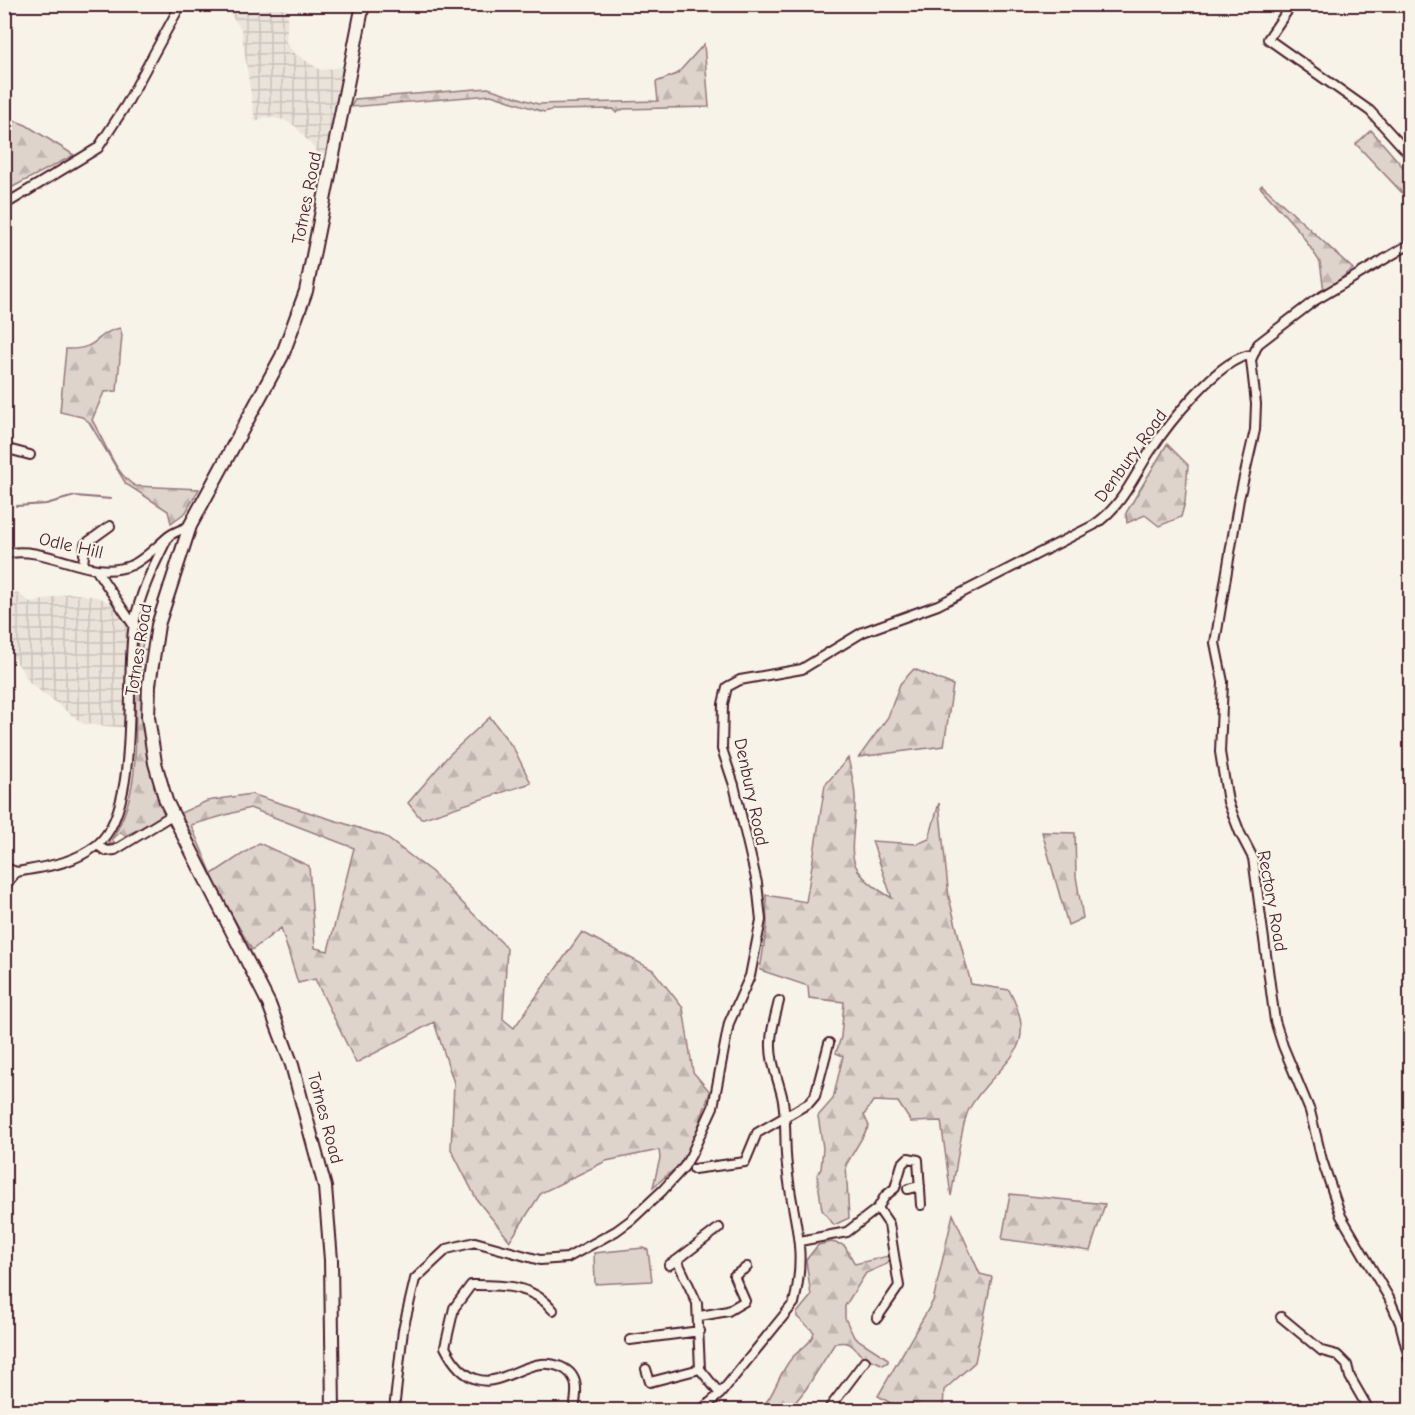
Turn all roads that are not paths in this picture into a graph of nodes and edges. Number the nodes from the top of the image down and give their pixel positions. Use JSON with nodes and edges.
{"nodes":[{"id":1,"x":181,"y":4,"type":"edge"},
{"id":2,"x":363,"y":4,"type":"edge"},
{"id":3,"x":1292,"y":4,"type":"edge"},
{"id":4,"x":1410,"y":155,"type":"edge"},
{"id":5,"x":4,"y":205,"type":"edge"},
{"id":6,"x":1410,"y":244,"type":"edge"},
{"id":7,"x":1252,"y":355,"type":"junction"},
{"id":8,"x":4,"y":448,"type":"edge"},
{"id":9,"x":30,"y":455,"type":"dead end"},
{"id":10,"x":110,"y":526,"type":"dead end"},
{"id":11,"x":190,"y":526,"type":"junction"},
{"id":12,"x":166,"y":539,"type":"junction"},
{"id":13,"x":4,"y":554,"type":"edge"},
{"id":14,"x":83,"y":566,"type":"junction"},
{"id":15,"x":97,"y":571,"type":"junction"},
{"id":16,"x":134,"y":626,"type":"junction"},
{"id":17,"x":172,"y":814,"type":"junction"},
{"id":18,"x":97,"y":844,"type":"junction"},
{"id":19,"x":4,"y":867,"type":"edge"},
{"id":20,"x":16,"y":872,"type":"junction"},
{"id":21,"x":4,"y":887,"type":"edge"},
{"id":22,"x":779,"y":1001,"type":"dead end"},
{"id":23,"x":829,"y":1043,"type":"dead end"},
{"id":24,"x":784,"y":1119,"type":"junction"},
{"id":25,"x":693,"y":1169,"type":"dead end"},
{"id":26,"x":920,"y":1186,"type":"junction"},
{"id":27,"x":908,"y":1189,"type":"dead end"},
{"id":28,"x":921,"y":1205,"type":"dead end"},
{"id":29,"x":878,"y":1208,"type":"junction"},
{"id":30,"x":719,"y":1228,"type":"dead end"},
{"id":31,"x":800,"y":1241,"type":"junction"},
{"id":32,"x":677,"y":1260,"type":"junction"},
{"id":33,"x":669,"y":1265,"type":"dead end"},
{"id":34,"x":747,"y":1267,"type":"dead end"},
{"id":35,"x":554,"y":1310,"type":"dead end"},
{"id":36,"x":700,"y":1316,"type":"junction"},
{"id":37,"x":1281,"y":1317,"type":"dead end"},
{"id":38,"x":877,"y":1318,"type":"dead end"},
{"id":39,"x":700,"y":1331,"type":"junction"},
{"id":40,"x":630,"y":1340,"type":"dead end"},
{"id":41,"x":865,"y":1361,"type":"dead end"},
{"id":42,"x":1410,"y":1362,"type":"edge"},
{"id":43,"x":646,"y":1369,"type":"dead end"},
{"id":44,"x":700,"y":1369,"type":"junction"},
{"id":45,"x":720,"y":1394,"type":"junction"},
{"id":46,"x":333,"y":1410,"type":"edge"},
{"id":47,"x":394,"y":1410,"type":"edge"},
{"id":48,"x":574,"y":1410,"type":"edge"},
{"id":49,"x":701,"y":1410,"type":"edge"},
{"id":50,"x":828,"y":1410,"type":"edge"},
{"id":51,"x":1369,"y":1410,"type":"edge"}],
"edges":[{"from":1,"to":5,"type":"street"},
{"from":2,"to":11,"type":"main road","name":"Totnes Road"},
{"from":3,"to":4,"type":"street"},
{"from":6,"to":7,"type":"street","name":"Denbury Road"},
{"from":7,"to":42,"type":"street","name":"Rectory Road"},
{"from":7,"to":47,"type":"street","name":"Denbury Road"},
{"from":8,"to":9,"type":"street"},
{"from":10,"to":14,"type":"street"},
{"from":11,"to":12,"type":"street","name":"Odle Hill"},
{"from":11,"to":17,"type":"main road","name":"Totnes Road"},
{"from":12,"to":15,"type":"street","name":"Odle Hill"},
{"from":12,"to":16,"type":"street"},
{"from":13,"to":14,"type":"street","name":"Odle Hill"},
{"from":14,"to":15,"type":"street","name":"Odle Hill"},
{"from":15,"to":16,"type":"street"},
{"from":16,"to":18,"type":"street"},
{"from":17,"to":18,"type":"street"},
{"from":17,"to":46,"type":"main road","name":"Totnes Road"},
{"from":18,"to":20,"type":"street"},
{"from":19,"to":20,"type":"street"},
{"from":20,"to":21,"type":"street"},
{"from":22,"to":24,"type":"street"},
{"from":23,"to":24,"type":"street"},
{"from":24,"to":25,"type":"street"},
{"from":24,"to":31,"type":"street"},
{"from":26,"to":27,"type":"street"},
{"from":26,"to":28,"type":"street"},
{"from":26,"to":29,"type":"street"},
{"from":29,"to":31,"type":"street"},
{"from":29,"to":38,"type":"street"},
{"from":30,"to":32,"type":"street"},
{"from":31,"to":45,"type":"street"},
{"from":32,"to":33,"type":"street"},
{"from":32,"to":36,"type":"street"},
{"from":34,"to":36,"type":"street"},
{"from":35,"to":48,"type":"street"},
{"from":36,"to":39,"type":"street"},
{"from":37,"to":51,"type":"street"},
{"from":39,"to":40,"type":"street"},
{"from":39,"to":44,"type":"street"},
{"from":41,"to":50,"type":"street"},
{"from":43,"to":44,"type":"street"},
{"from":44,"to":45,"type":"street"},
{"from":45,"to":49,"type":"street"}]}
